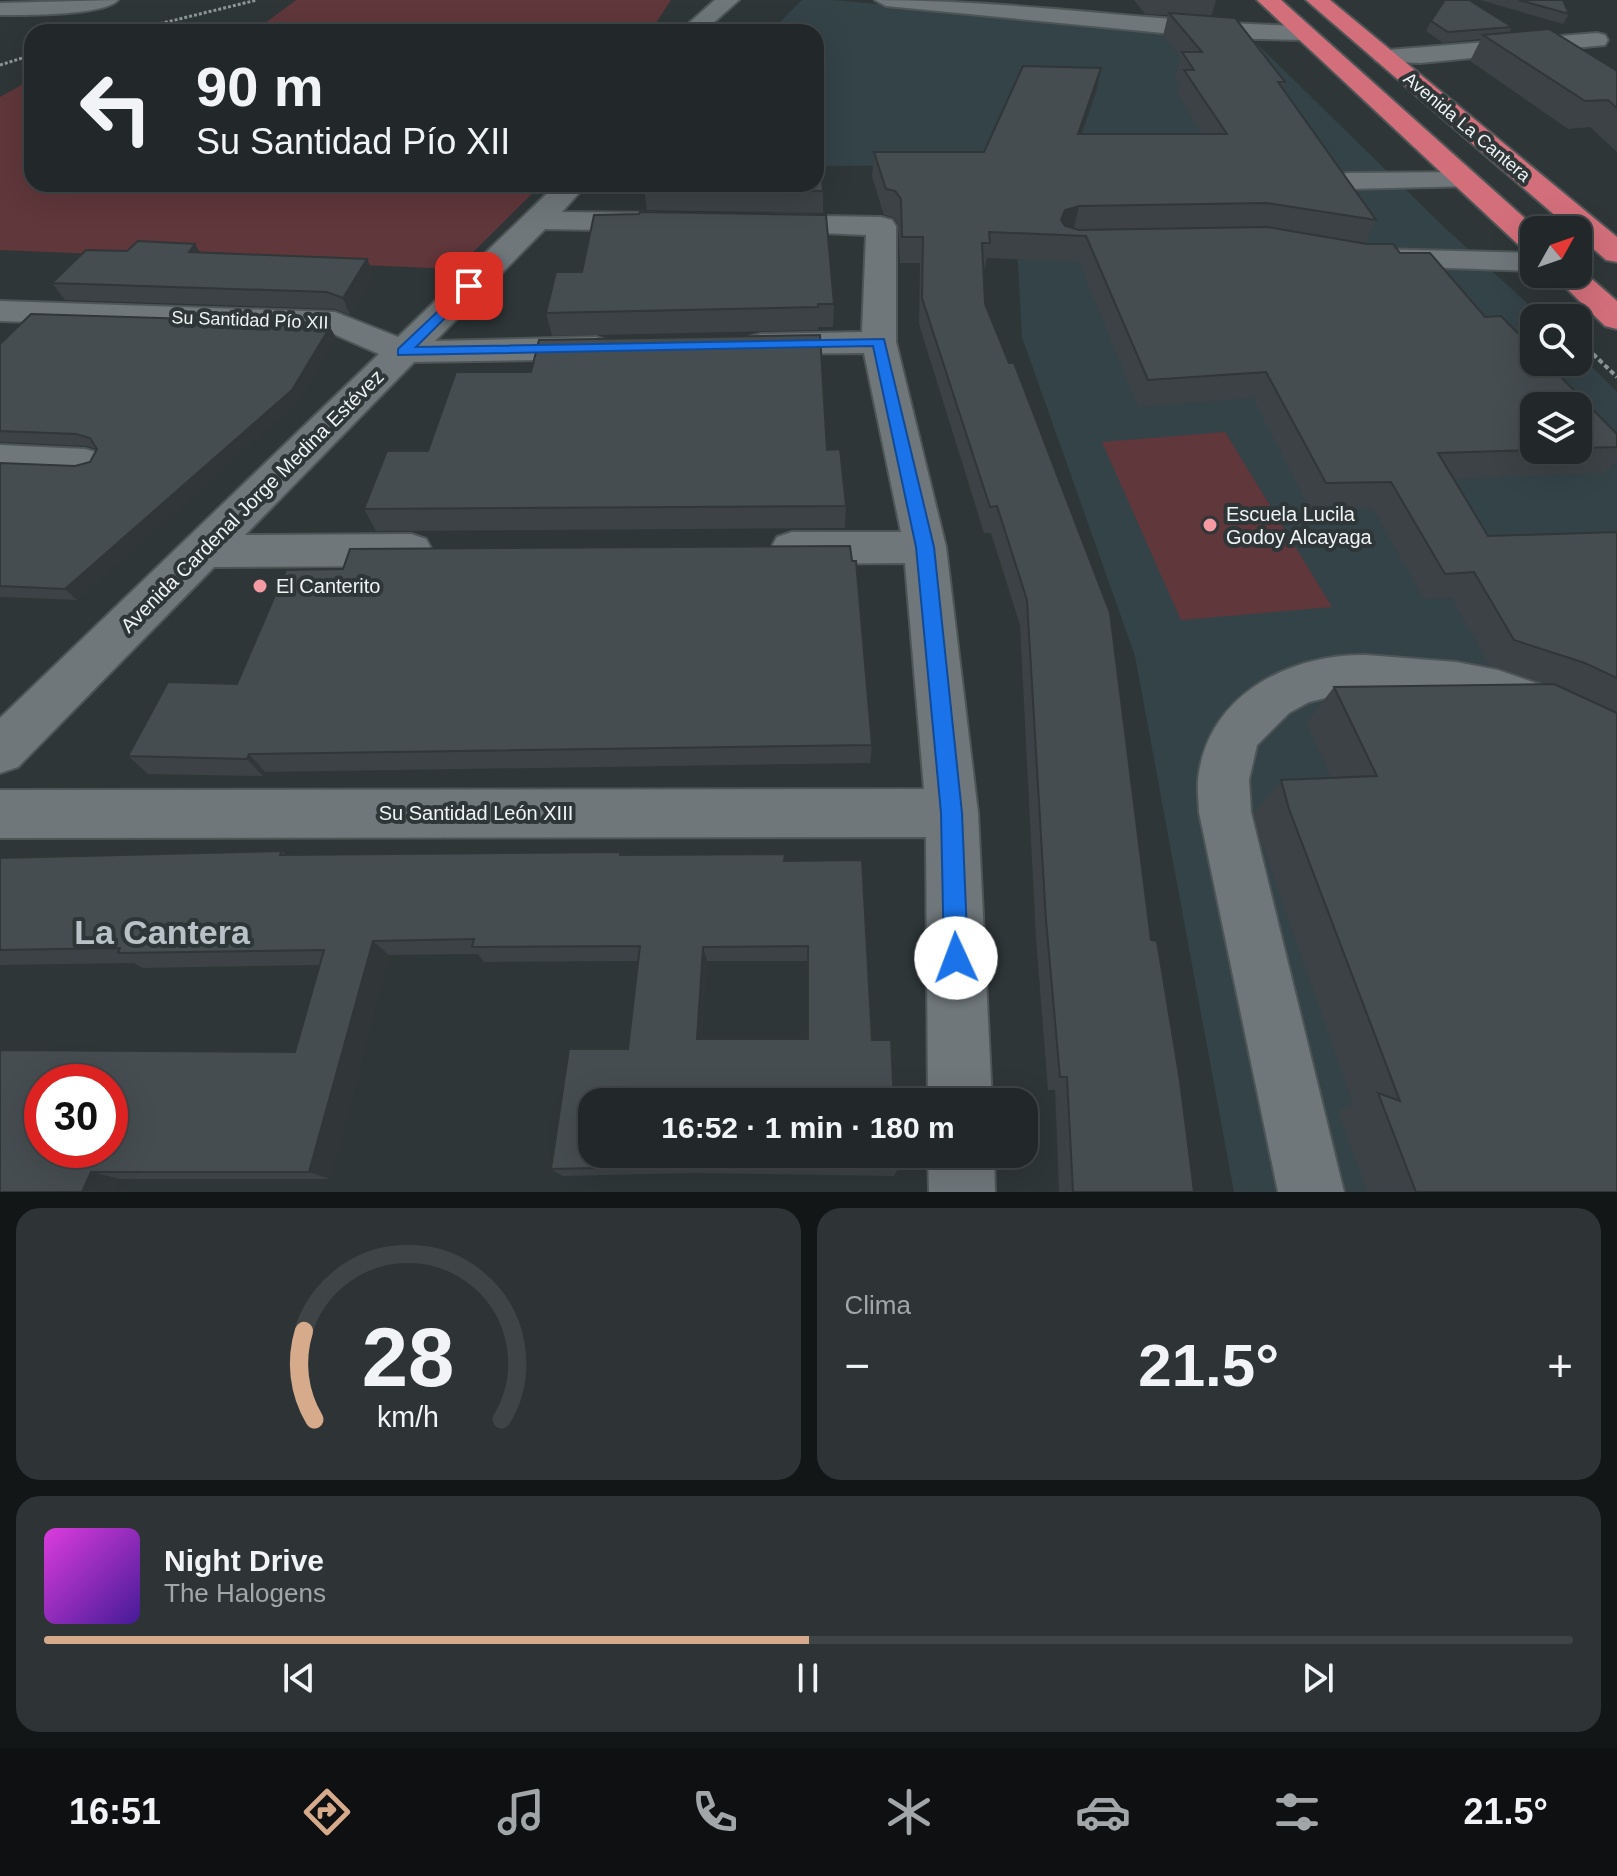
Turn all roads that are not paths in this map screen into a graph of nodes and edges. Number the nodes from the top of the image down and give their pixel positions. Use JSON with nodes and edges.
{"nodes":[{"id":1,"x":107,"y":0,"type":"edge"},
{"id":2,"x":728,"y":0,"type":"edge"},
{"id":3,"x":886,"y":0,"type":"edge"},
{"id":4,"x":1268,"y":0,"type":"edge"},
{"id":5,"x":1317,"y":0,"type":"edge"},
{"id":6,"x":0,"y":9,"type":"edge"},
{"id":7,"x":700,"y":24,"type":"edge"},
{"id":8,"x":1303,"y":33,"type":"junction"},
{"id":9,"x":1597,"y":40,"type":"dead end"},
{"id":10,"x":1384,"y":56,"type":"junction"},
{"id":11,"x":1465,"y":180,"type":"junction"},
{"id":12,"x":1348,"y":181,"type":"edge"},
{"id":13,"x":565,"y":192,"type":"edge"},
{"id":14,"x":536,"y":220,"type":"junction"},
{"id":15,"x":677,"y":223,"type":"edge"},
{"id":16,"x":740,"y":224,"type":"edge"},
{"id":17,"x":1520,"y":230,"type":"edge"},
{"id":18,"x":1617,"y":253,"type":"edge"},
{"id":19,"x":1341,"y":255,"type":"edge"},
{"id":20,"x":1520,"y":261,"type":"edge"},
{"id":21,"x":1583,"y":288,"type":"edge"},
{"id":22,"x":1,"y":311,"type":"edge"},
{"id":23,"x":1617,"y":319,"type":"edge"},
{"id":24,"x":879,"y":342,"type":"junction"},
{"id":25,"x":736,"y":345,"type":"edge"},
{"id":26,"x":625,"y":347,"type":"edge"},
{"id":27,"x":403,"y":352,"type":"junction"},
{"id":28,"x":0,"y":458,"type":"edge"},
{"id":29,"x":85,"y":462,"type":"edge"},
{"id":30,"x":925,"y":547,"type":"junction"},
{"id":31,"x":752,"y":548,"type":"edge"},
{"id":32,"x":453,"y":549,"type":"edge"},
{"id":33,"x":202,"y":551,"type":"junction"},
{"id":34,"x":1617,"y":743,"type":"edge"},
{"id":35,"x":0,"y":751,"type":"edge"},
{"id":36,"x":952,"y":813,"type":"junction"},
{"id":37,"x":0,"y":814,"type":"edge"},
{"id":38,"x":960,"y":1088,"type":"edge"},
{"id":39,"x":961,"y":1168,"type":"edge"},
{"id":40,"x":962,"y":1192,"type":"edge"},
{"id":41,"x":1311,"y":1192,"type":"edge"}],
"edges":[{"from":1,"to":6,"type":"street"},
{"from":2,"to":7,"type":"street"},
{"from":3,"to":8,"type":"street"},
{"from":4,"to":8,"type":"highway","name":"Avenida La Cantera"},
{"from":5,"to":10,"type":"highway","name":"Avenida La Cantera"},
{"from":8,"to":11,"type":"highway","name":"Avenida La Cantera"},
{"from":9,"to":10,"type":"street"},
{"from":10,"to":18,"type":"highway","name":"Avenida La Cantera"},
{"from":11,"to":12,"type":"street"},
{"from":11,"to":17,"type":"highway","name":"Avenida La Cantera"},
{"from":13,"to":14,"type":"street","name":"Avenida Cardenal Jorge Medina Estévez"},
{"from":14,"to":15,"type":"street"},
{"from":14,"to":27,"type":"street","name":"Avenida Cardenal Jorge Medina Estévez"},
{"from":16,"to":24,"type":"street"},
{"from":19,"to":20,"type":"street"},
{"from":21,"to":23,"type":"highway"},
{"from":22,"to":27,"type":"street","name":"Su Santidad Pío XII"},
{"from":24,"to":25,"type":"street"},
{"from":24,"to":30,"type":"street"},
{"from":26,"to":27,"type":"street","name":"Su Santidad Pío XII"},
{"from":27,"to":33,"type":"street","name":"Avenida Cardenal Jorge Medina Estévez"},
{"from":28,"to":29,"type":"street"},
{"from":30,"to":31,"type":"street"},
{"from":30,"to":36,"type":"street"},
{"from":32,"to":33,"type":"street"},
{"from":33,"to":35,"type":"street","name":"Avenida Cardenal Jorge Medina Estévez"},
{"from":34,"to":41,"type":"street"},
{"from":36,"to":37,"type":"street","name":"Su Santidad León XIII"},
{"from":36,"to":38,"type":"street"},
{"from":39,"to":40,"type":"street"}]}
